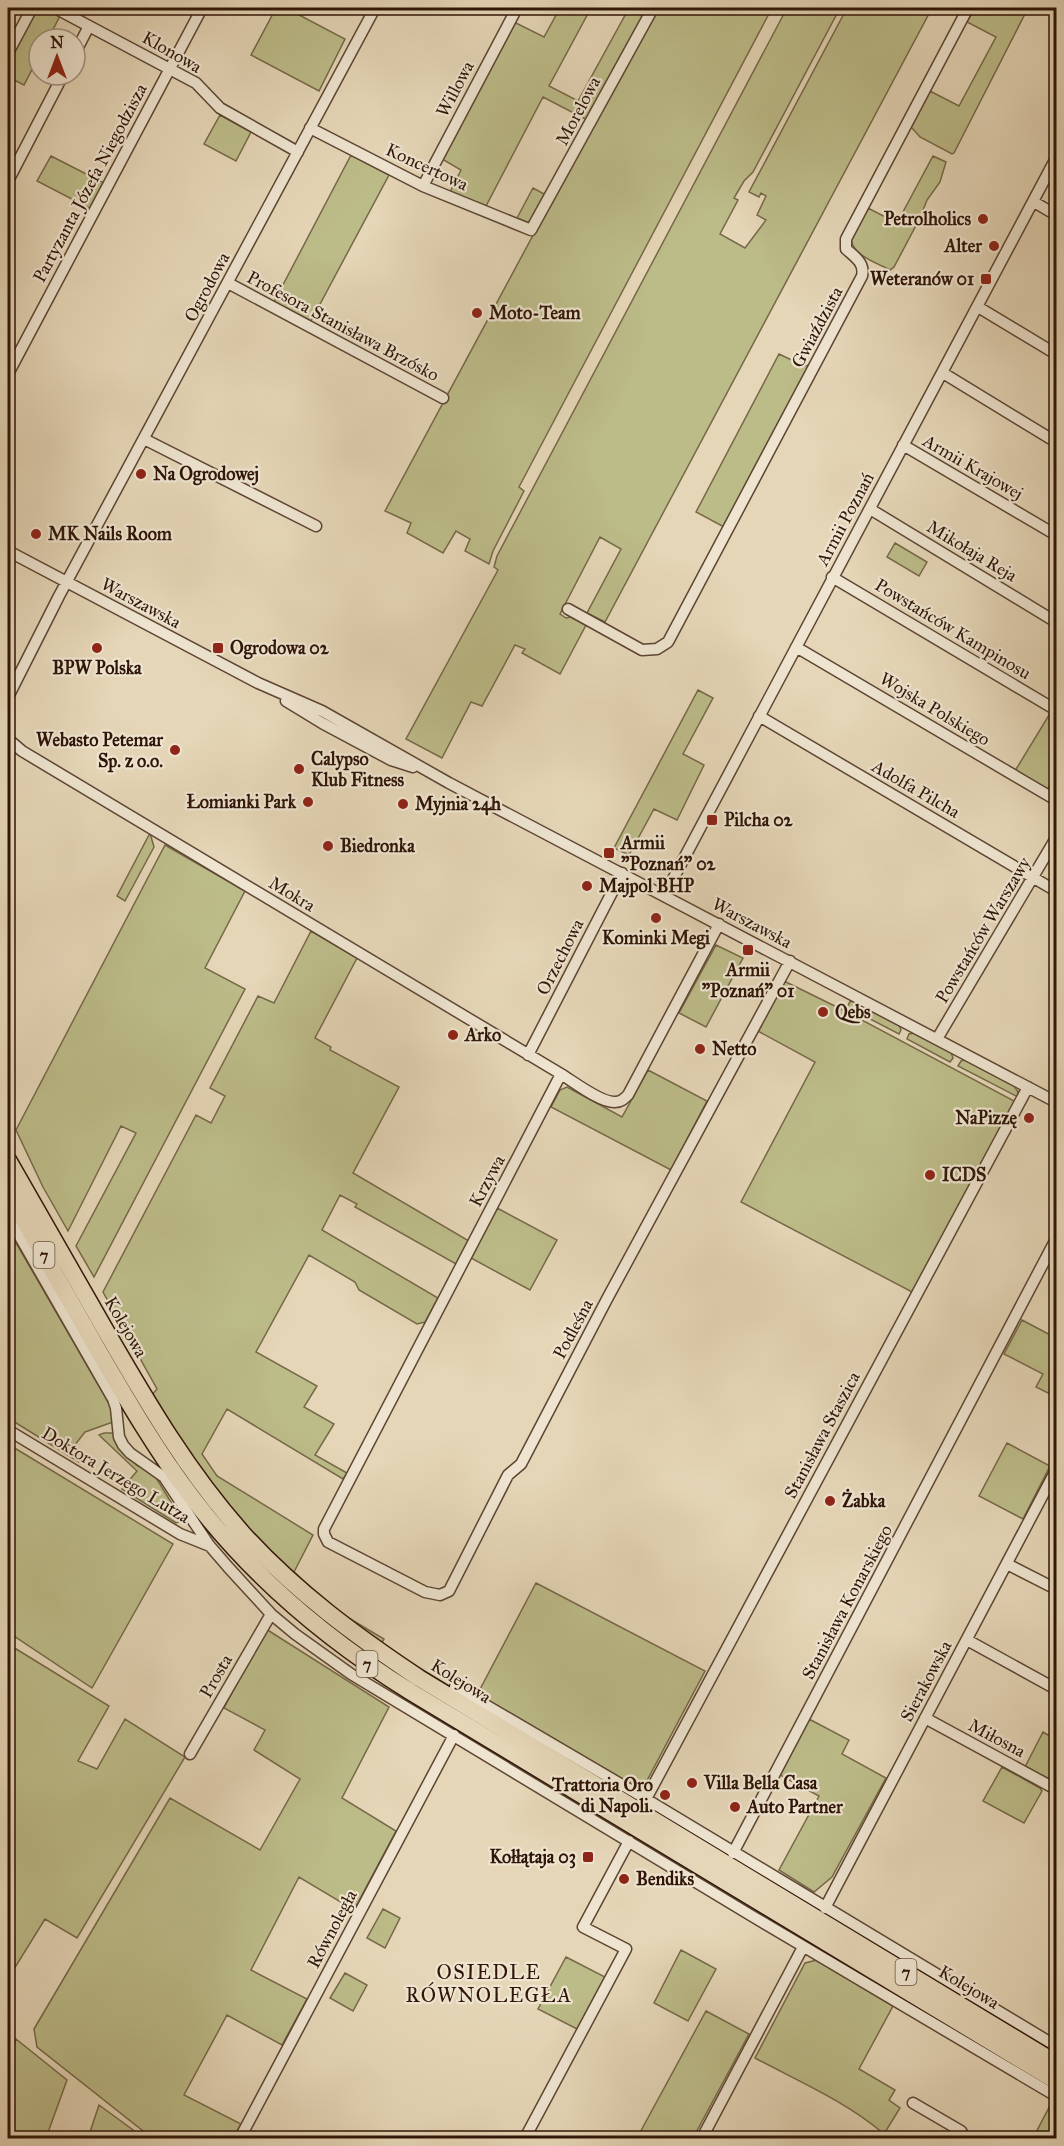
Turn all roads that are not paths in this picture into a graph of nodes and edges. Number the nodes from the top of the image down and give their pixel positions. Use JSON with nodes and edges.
{"nodes":[{"id":1,"x":32,"y":8,"type":"edge"},
{"id":2,"x":55,"y":8,"type":"edge"},
{"id":3,"x":202,"y":8,"type":"edge"},
{"id":4,"x":375,"y":8,"type":"edge"},
{"id":5,"x":517,"y":8,"type":"edge"},
{"id":6,"x":653,"y":8,"type":"edge"},
{"id":7,"x":968,"y":8,"type":"edge"},
{"id":8,"x":1051,"y":8,"type":"edge"},
{"id":9,"x":1056,"y":12,"type":"edge"},
{"id":10,"x":89,"y":26,"type":"junction"},
{"id":11,"x":87,"y":30,"type":"edge"},
{"id":12,"x":8,"y":53,"type":"edge"},
{"id":13,"x":170,"y":68,"type":"junction"},
{"id":14,"x":57,"y":87,"type":"edge"},
{"id":15,"x":310,"y":128,"type":"junction"},
{"id":16,"x":298,"y":152,"type":"junction"},
{"id":17,"x":1056,"y":158,"type":"edge"},
{"id":18,"x":8,"y":181,"type":"edge"},
{"id":19,"x":423,"y":186,"type":"junction"},
{"id":20,"x":1034,"y":202,"type":"junction"},
{"id":21,"x":1056,"y":215,"type":"edge"},
{"id":22,"x":531,"y":230,"type":"joint"},
{"id":23,"x":228,"y":284,"type":"junction"},
{"id":24,"x":978,"y":307,"type":"junction"},
{"id":25,"x":1056,"y":354,"type":"edge"},
{"id":26,"x":943,"y":373,"type":"junction"},
{"id":27,"x":8,"y":374,"type":"edge"},
{"id":28,"x":443,"y":398,"type":"dead end"},
{"id":29,"x":144,"y":439,"type":"junction"},
{"id":30,"x":1056,"y":442,"type":"edge"},
{"id":31,"x":903,"y":445,"type":"junction"},
{"id":32,"x":870,"y":509,"type":"junction"},
{"id":33,"x":316,"y":526,"type":"dead end"},
{"id":34,"x":1056,"y":534,"type":"edge"},
{"id":35,"x":8,"y":551,"type":"edge"},
{"id":36,"x":832,"y":578,"type":"junction"},
{"id":37,"x":67,"y":582,"type":"junction"},
{"id":38,"x":568,"y":609,"type":"dead end"},
{"id":39,"x":1056,"y":622,"type":"edge"},
{"id":40,"x":796,"y":647,"type":"junction"},
{"id":41,"x":8,"y":697,"type":"edge"},
{"id":42,"x":1056,"y":710,"type":"edge"},
{"id":43,"x":759,"y":716,"type":"junction"},
{"id":44,"x":8,"y":739,"type":"edge"},
{"id":45,"x":1056,"y":800,"type":"edge"},
{"id":46,"x":1056,"y":838,"type":"edge"},
{"id":47,"x":621,"y":873,"type":"junction"},
{"id":48,"x":1033,"y":877,"type":"junction"},
{"id":49,"x":1056,"y":891,"type":"edge"},
{"id":50,"x":664,"y":896,"type":"junction"},
{"id":51,"x":719,"y":924,"type":"junction"},
{"id":52,"x":790,"y":961,"type":"junction"},
{"id":53,"x":937,"y":1039,"type":"junction"},
{"id":54,"x":528,"y":1055,"type":"junction"},
{"id":55,"x":561,"y":1074,"type":"junction"},
{"id":56,"x":1029,"y":1087,"type":"junction"},
{"id":57,"x":1056,"y":1102,"type":"edge"},
{"id":58,"x":8,"y":1160,"type":"edge"},
{"id":59,"x":8,"y":1192,"type":"edge"},
{"id":60,"x":8,"y":1216,"type":"edge"},
{"id":61,"x":1056,"y":1239,"type":"edge"},
{"id":62,"x":117,"y":1395,"type":"junction"},
{"id":63,"x":8,"y":1430,"type":"edge"},
{"id":64,"x":1056,"y":1470,"type":"edge"},
{"id":65,"x":160,"y":1473,"type":"joint"},
{"id":66,"x":328,"y":1542,"type":"joint"},
{"id":67,"x":210,"y":1546,"type":"junction"},
{"id":68,"x":1007,"y":1564,"type":"junction"},
{"id":69,"x":1056,"y":1589,"type":"edge"},
{"id":70,"x":271,"y":1614,"type":"junction"},
{"id":71,"x":966,"y":1640,"type":"junction"},
{"id":72,"x":419,"y":1678,"type":"junction"},
{"id":73,"x":455,"y":1687,"type":"joint"},
{"id":74,"x":1056,"y":1689,"type":"edge"},
{"id":75,"x":925,"y":1718,"type":"junction"},
{"id":76,"x":453,"y":1735,"type":"junction"},
{"id":77,"x":190,"y":1754,"type":"dead end"},
{"id":78,"x":1052,"y":1787,"type":"dead end"},
{"id":79,"x":646,"y":1799,"type":"junction"},
{"id":80,"x":629,"y":1841,"type":"junction"},
{"id":81,"x":733,"y":1852,"type":"junction"},
{"id":82,"x":825,"y":1908,"type":"junction"},
{"id":83,"x":803,"y":1947,"type":"junction"},
{"id":84,"x":1056,"y":2046,"type":"edge"},
{"id":85,"x":1056,"y":2063,"type":"edge"},
{"id":86,"x":1056,"y":2081,"type":"edge"},
{"id":87,"x":1056,"y":2096,"type":"edge"},
{"id":88,"x":913,"y":2103,"type":"dead end"},
{"id":89,"x":240,"y":2139,"type":"edge"},
{"id":90,"x":525,"y":2139,"type":"edge"},
{"id":91,"x":702,"y":2139,"type":"edge"},
{"id":92,"x":965,"y":2139,"type":"edge"}],
"edges":[{"from":1,"to":12,"type":"street"},
{"from":2,"to":10,"type":"street","name":"Klonowa"},
{"from":3,"to":13,"type":"street","name":"Partyzanta Józefa Niegodzisza"},
{"from":4,"to":15,"type":"street","name":"Ogrodowa"},
{"from":5,"to":19,"type":"street","name":"Willowa"},
{"from":6,"to":22,"type":"street","name":"Morelowa"},
{"from":7,"to":38,"type":"street","name":"Gwiaździsta"},
{"from":8,"to":9,"type":"street"},
{"from":10,"to":11,"type":"street"},
{"from":10,"to":13,"type":"street","name":"Klonowa"},
{"from":13,"to":16,"type":"street","name":"Klonowa"},
{"from":13,"to":27,"type":"street","name":"Partyzanta Józefa Niegodzisza"},
{"from":14,"to":18,"type":"street"},
{"from":15,"to":16,"type":"street","name":"Ogrodowa"},
{"from":15,"to":19,"type":"street","name":"Koncertowa"},
{"from":16,"to":23,"type":"street","name":"Ogrodowa"},
{"from":17,"to":20,"type":"street","name":"Armii Poznań"},
{"from":19,"to":22,"type":"street","name":"Koncertowa"},
{"from":20,"to":21,"type":"street"},
{"from":20,"to":24,"type":"street","name":"Armii Poznań"},
{"from":23,"to":28,"type":"street","name":"Profesora Stanisława Brzósko"},
{"from":23,"to":29,"type":"street","name":"Ogrodowa"},
{"from":24,"to":25,"type":"street"},
{"from":24,"to":26,"type":"street","name":"Armii Poznań"},
{"from":26,"to":30,"type":"street"},
{"from":26,"to":31,"type":"street","name":"Armii Poznań"},
{"from":29,"to":33,"type":"street"},
{"from":29,"to":37,"type":"street","name":"Ogrodowa"},
{"from":31,"to":32,"type":"street","name":"Armii Poznań"},
{"from":31,"to":34,"type":"street","name":"Armii Krajowej"},
{"from":32,"to":36,"type":"street","name":"Armii Poznań"},
{"from":32,"to":39,"type":"street","name":"Mikołaja Reja"},
{"from":35,"to":37,"type":"street","name":"Warszawska"},
{"from":36,"to":40,"type":"street","name":"Armii Poznań"},
{"from":36,"to":42,"type":"street","name":"Powstańców Kampinosu"},
{"from":37,"to":41,"type":"street"},
{"from":37,"to":47,"type":"street","name":"Warszawska"},
{"from":40,"to":43,"type":"street","name":"Armii Poznań"},
{"from":40,"to":45,"type":"street","name":"Wojska Polskiego"},
{"from":43,"to":48,"type":"street","name":"Adolfa Pilcha"},
{"from":43,"to":50,"type":"street","name":"Armii Poznań"},
{"from":44,"to":54,"type":"street","name":"Mokra"},
{"from":46,"to":48,"type":"street","name":"Powstańców Warszawy"},
{"from":47,"to":50,"type":"street","name":"Warszawska"},
{"from":47,"to":54,"type":"street","name":"Orzechowa"},
{"from":48,"to":49,"type":"street","name":"Adolfa Pilcha"},
{"from":48,"to":53,"type":"street","name":"Powstańców Warszawy"},
{"from":50,"to":51,"type":"street","name":"Warszawska"},
{"from":51,"to":52,"type":"street","name":"Warszawska"},
{"from":51,"to":55,"type":"street"},
{"from":52,"to":53,"type":"street","name":"Warszawska"},
{"from":52,"to":66,"type":"street","name":"Podleśna"},
{"from":53,"to":56,"type":"street","name":"Warszawska"},
{"from":54,"to":55,"type":"street","name":"Mokra"},
{"from":55,"to":66,"type":"street","name":"Krzywa"},
{"from":56,"to":57,"type":"street","name":"Warszawska"},
{"from":56,"to":79,"type":"street","name":"Stanisława Staszica"},
{"from":58,"to":72,"type":"highway","name":"Kolejowa","number":"7"},
{"from":59,"to":62,"type":"highway","name":"Kolejowa","number":"7"},
{"from":60,"to":62,"type":"street"},
{"from":61,"to":81,"type":"street","name":"Stanisława Konarskiego"},
{"from":62,"to":65,"type":"highway"},
{"from":62,"to":86,"type":"highway","name":"Kolejowa","number":"7"},
{"from":63,"to":67,"type":"street","name":"Doktora Jerzego Lutza"},
{"from":64,"to":68,"type":"street","name":"Sierakowska"},
{"from":65,"to":67,"type":"street"},
{"from":67,"to":70,"type":"street"},
{"from":68,"to":69,"type":"street"},
{"from":68,"to":71,"type":"street","name":"Sierakowska"},
{"from":70,"to":76,"type":"street"},
{"from":70,"to":77,"type":"street","name":"Prosta"},
{"from":71,"to":74,"type":"street"},
{"from":71,"to":75,"type":"street","name":"Sierakowska"},
{"from":72,"to":73,"type":"highway"},
{"from":72,"to":85,"type":"highway","name":"Kolejowa","number":"7"},
{"from":73,"to":79,"type":"street","name":"Kolejowa"},
{"from":75,"to":78,"type":"street","name":"Miłosna"},
{"from":75,"to":82,"type":"street","name":"Sierakowska"},
{"from":76,"to":80,"type":"street"},
{"from":76,"to":89,"type":"street","name":"Równoległa"},
{"from":79,"to":81,"type":"street","name":"Kolejowa"},
{"from":80,"to":83,"type":"street"},
{"from":80,"to":90,"type":"street"},
{"from":81,"to":82,"type":"street","name":"Kolejowa"},
{"from":82,"to":84,"type":"street","name":"Kolejowa"},
{"from":83,"to":87,"type":"street"},
{"from":83,"to":91,"type":"street"},
{"from":88,"to":92,"type":"street"}]}
